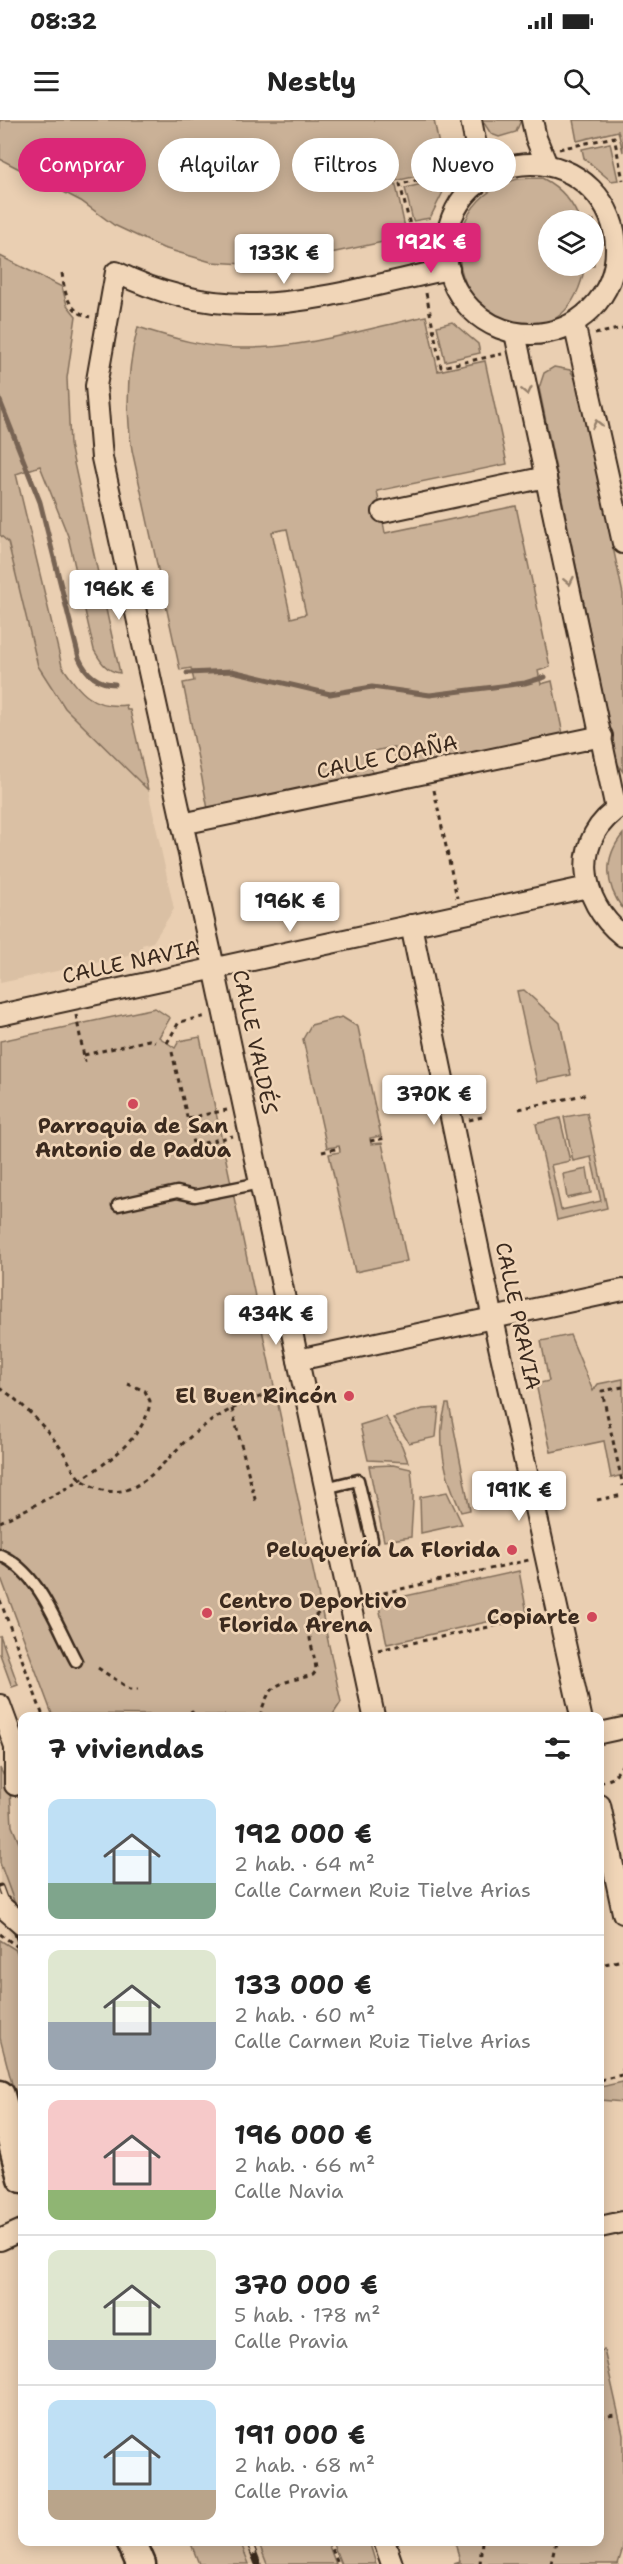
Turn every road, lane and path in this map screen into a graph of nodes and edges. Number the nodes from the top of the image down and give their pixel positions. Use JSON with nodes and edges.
{"nodes":[{"id":1,"x":471,"y":120,"type":"edge"},
{"id":2,"x":532,"y":120,"type":"edge"},
{"id":3,"x":475,"y":138,"type":"edge"},
{"id":4,"x":545,"y":159,"type":"junction"},
{"id":5,"x":516,"y":165,"type":"edge"},
{"id":6,"x":623,"y":180,"type":"edge"},
{"id":7,"x":468,"y":192,"type":"edge"},
{"id":8,"x":619,"y":236,"type":"edge"},
{"id":9,"x":449,"y":269,"type":"junction"},
{"id":10,"x":62,"y":273,"type":"dead end"},
{"id":11,"x":107,"y":322,"type":"junction"},
{"id":12,"x":623,"y":328,"type":"edge"},
{"id":13,"x":576,"y":330,"type":"junction"},
{"id":14,"x":515,"y":333,"type":"junction"},
{"id":15,"x":615,"y":465,"type":"edge"},
{"id":16,"x":546,"y":477,"type":"junction"},
{"id":17,"x":383,"y":512,"type":"dead end"},
{"id":18,"x":623,"y":543,"type":"edge"},
{"id":19,"x":602,"y":736,"type":"junction"},
{"id":20,"x":409,"y":777,"type":"junction"},
{"id":21,"x":620,"y":807,"type":"edge"},
{"id":22,"x":182,"y":824,"type":"junction"},
{"id":23,"x":588,"y":887,"type":"junction"},
{"id":24,"x":460,"y":915,"type":"junction"},
{"id":25,"x":411,"y":925,"type":"junction"},
{"id":26,"x":623,"y":936,"type":"edge"},
{"id":27,"x":214,"y":968,"type":"junction"},
{"id":28,"x":73,"y":999,"type":"junction"},
{"id":29,"x":223,"y":1012,"type":"junction"},
{"id":30,"x":0,"y":1015,"type":"edge"},
{"id":31,"x":155,"y":1042,"type":"dead end"},
{"id":32,"x":167,"y":1043,"type":"dead end"},
{"id":33,"x":172,"y":1052,"type":"dead end"},
{"id":34,"x":84,"y":1055,"type":"junction"},
{"id":35,"x":86,"y":1062,"type":"dead end"},
{"id":36,"x":588,"y":1094,"type":"dead end"},
{"id":37,"x":244,"y":1106,"type":"junction"},
{"id":38,"x":519,"y":1109,"type":"dead end"},
{"id":39,"x":188,"y":1118,"type":"junction"},
{"id":40,"x":249,"y":1132,"type":"junction"},
{"id":41,"x":386,"y":1138,"type":"dead end"},
{"id":42,"x":370,"y":1141,"type":"dead end"},
{"id":43,"x":340,"y":1149,"type":"dead end"},
{"id":44,"x":322,"y":1152,"type":"dead end"},
{"id":45,"x":260,"y":1183,"type":"junction"},
{"id":46,"x":118,"y":1205,"type":"dead end"},
{"id":47,"x":623,"y":1290,"type":"edge"},
{"id":48,"x":493,"y":1319,"type":"junction"},
{"id":49,"x":298,"y":1360,"type":"junction"},
{"id":50,"x":128,"y":1384,"type":"dead end"},
{"id":51,"x":303,"y":1385,"type":"junction"},
{"id":52,"x":623,"y":1387,"type":"edge"},
{"id":53,"x":0,"y":1388,"type":"edge"},
{"id":54,"x":232,"y":1408,"type":"junction"},
{"id":55,"x":80,"y":1480,"type":"junction"},
{"id":56,"x":623,"y":1486,"type":"edge"},
{"id":57,"x":325,"y":1488,"type":"junction"},
{"id":58,"x":623,"y":1495,"type":"edge"},
{"id":59,"x":597,"y":1500,"type":"dead end"},
{"id":60,"x":256,"y":1503,"type":"dead end"},
{"id":61,"x":0,"y":1522,"type":"edge"},
{"id":62,"x":372,"y":1540,"type":"dead end"},
{"id":63,"x":0,"y":1555,"type":"edge"},
{"id":64,"x":546,"y":1557,"type":"junction"},
{"id":65,"x":0,"y":1600,"type":"edge"},
{"id":66,"x":349,"y":1600,"type":"junction"},
{"id":67,"x":558,"y":1612,"type":"junction"},
{"id":68,"x":310,"y":1643,"type":"junction"},
{"id":69,"x":304,"y":1645,"type":"dead end"},
{"id":70,"x":360,"y":1654,"type":"junction"},
{"id":71,"x":76,"y":1662,"type":"dead end"},
{"id":72,"x":98,"y":1668,"type":"dead end"},
{"id":73,"x":138,"y":1689,"type":"dead end"},
{"id":74,"x":0,"y":1705,"type":"edge"},
{"id":75,"x":42,"y":1712,"type":"edge"},
{"id":76,"x":261,"y":1712,"type":"edge"},
{"id":77,"x":373,"y":1712,"type":"edge"},
{"id":78,"x":580,"y":1712,"type":"edge"},
{"id":79,"x":623,"y":1728,"type":"edge"},
{"id":80,"x":604,"y":1732,"type":"edge"},
{"id":81,"x":18,"y":1746,"type":"edge"},
{"id":82,"x":18,"y":1754,"type":"edge"},
{"id":83,"x":623,"y":1764,"type":"edge"},
{"id":84,"x":604,"y":1781,"type":"edge"},
{"id":85,"x":12,"y":1788,"type":"edge"},
{"id":86,"x":604,"y":1824,"type":"edge"},
{"id":87,"x":0,"y":1905,"type":"edge"},
{"id":88,"x":623,"y":1913,"type":"edge"},
{"id":89,"x":18,"y":1921,"type":"edge"},
{"id":90,"x":0,"y":1934,"type":"edge"},
{"id":91,"x":18,"y":1947,"type":"edge"},
{"id":92,"x":623,"y":1960,"type":"edge"},
{"id":93,"x":605,"y":1964,"type":"dead end"},
{"id":94,"x":623,"y":2069,"type":"edge"},
{"id":95,"x":604,"y":2079,"type":"edge"},
{"id":96,"x":0,"y":2095,"type":"edge"},
{"id":97,"x":18,"y":2163,"type":"edge"},
{"id":98,"x":623,"y":2222,"type":"edge"},
{"id":99,"x":604,"y":2226,"type":"edge"},
{"id":100,"x":18,"y":2232,"type":"edge"},
{"id":101,"x":0,"y":2240,"type":"edge"},
{"id":102,"x":616,"y":2415,"type":"dead end"},
{"id":103,"x":604,"y":2416,"type":"edge"},
{"id":104,"x":132,"y":2546,"type":"edge"},
{"id":105,"x":331,"y":2546,"type":"edge"},
{"id":106,"x":386,"y":2546,"type":"edge"},
{"id":107,"x":482,"y":2546,"type":"edge"},
{"id":108,"x":555,"y":2546,"type":"edge"},
{"id":109,"x":141,"y":2564,"type":"edge"},
{"id":110,"x":338,"y":2564,"type":"edge"},
{"id":111,"x":392,"y":2564,"type":"edge"},
{"id":112,"x":480,"y":2564,"type":"edge"},
{"id":113,"x":551,"y":2564,"type":"edge"}],
"edges":[{"from":1,"to":3,"type":"street"},
{"from":2,"to":4,"type":"street"},
{"from":4,"to":5,"type":"street"},
{"from":4,"to":6,"type":"path"},
{"from":4,"to":8,"type":"street"},
{"from":7,"to":9,"type":"street"},
{"from":8,"to":13,"type":"street"},
{"from":9,"to":11,"type":"street","name":"CALLE VALDÉS"},
{"from":9,"to":14,"type":"street"},
{"from":10,"to":11,"type":"path"},
{"from":11,"to":22,"type":"street","name":"CALLE VALDÉS"},
{"from":12,"to":13,"type":"path"},
{"from":13,"to":14,"type":"street"},
{"from":15,"to":13,"type":"street","one_way":true},
{"from":14,"to":16,"type":"street","one_way":true},
{"from":15,"to":18,"type":"street"},
{"from":16,"to":17,"type":"street"},
{"from":16,"to":19,"type":"street","one_way":true},
{"from":19,"to":20,"type":"street","name":"CALLE COAÑA"},
{"from":19,"to":21,"type":"street"},
{"from":20,"to":22,"type":"street","name":"CALLE COAÑA"},
{"from":20,"to":24,"type":"path"},
{"from":21,"to":23,"type":"street"},
{"from":22,"to":27,"type":"street","name":"CALLE VALDÉS"},
{"from":23,"to":24,"type":"street","name":"CALLE NAVIA"},
{"from":23,"to":26,"type":"street"},
{"from":24,"to":25,"type":"street","name":"CALLE NAVIA"},
{"from":25,"to":27,"type":"street","name":"CALLE NAVIA"},
{"from":25,"to":48,"type":"street","name":"CALLE PRAVIA"},
{"from":27,"to":28,"type":"street","name":"CALLE NAVIA"},
{"from":27,"to":29,"type":"street","name":"CALLE VALDÉS"},
{"from":28,"to":30,"type":"street","name":"CALLE NAVIA"},
{"from":28,"to":34,"type":"path"},
{"from":29,"to":32,"type":"path"},
{"from":29,"to":37,"type":"street","name":"CALLE VALDÉS"},
{"from":31,"to":34,"type":"path"},
{"from":33,"to":39,"type":"path"},
{"from":34,"to":35,"type":"path"},
{"from":36,"to":38,"type":"path"},
{"from":37,"to":39,"type":"path"},
{"from":37,"to":40,"type":"street","name":"CALLE VALDÉS"},
{"from":39,"to":40,"type":"path"},
{"from":40,"to":45,"type":"street","name":"CALLE VALDÉS"},
{"from":41,"to":42,"type":"path"},
{"from":43,"to":44,"type":"path"},
{"from":45,"to":46,"type":"lane"},
{"from":45,"to":49,"type":"street","name":"CALLE VALDÉS"},
{"from":47,"to":48,"type":"street"},
{"from":48,"to":49,"type":"street"},
{"from":48,"to":64,"type":"street","name":"CALLE PRAVIA"},
{"from":49,"to":51,"type":"street","name":"CALLE VALDÉS"},
{"from":50,"to":55,"type":"path"},
{"from":51,"to":54,"type":"path"},
{"from":51,"to":57,"type":"street","name":"CALLE VALDÉS"},
{"from":52,"to":56,"type":"path"},
{"from":53,"to":55,"type":"path"},
{"from":54,"to":55,"type":"path"},
{"from":54,"to":60,"type":"path"},
{"from":55,"to":61,"type":"path"},
{"from":57,"to":62,"type":"lane"},
{"from":57,"to":66,"type":"street","name":"CALLE VALDÉS"},
{"from":58,"to":59,"type":"path"},
{"from":63,"to":71,"type":"lane"},
{"from":64,"to":66,"type":"path"},
{"from":64,"to":67,"type":"street","name":"CALLE PRAVIA"},
{"from":65,"to":75,"type":"path"},
{"from":66,"to":68,"type":"path"},
{"from":66,"to":70,"type":"street","name":"CALLE VALDÉS"},
{"from":67,"to":70,"type":"path"},
{"from":67,"to":78,"type":"street","name":"CALLE PRAVIA"},
{"from":68,"to":69,"type":"path"},
{"from":68,"to":76,"type":"path"},
{"from":70,"to":77,"type":"street","name":"CALLE VALDÉS"},
{"from":72,"to":73,"type":"path"},
{"from":74,"to":81,"type":"street"},
{"from":79,"to":80,"type":"street"},
{"from":82,"to":85,"type":"street"},
{"from":83,"to":84,"type":"path"},
{"from":86,"to":88,"type":"street"},
{"from":87,"to":89,"type":"street","bridge":true},
{"from":90,"to":91,"type":"path"},
{"from":92,"to":93,"type":"path"},
{"from":94,"to":95,"type":"path"},
{"from":96,"to":97,"type":"main road"},
{"from":98,"to":99,"type":"street"},
{"from":100,"to":101,"type":"street"},
{"from":102,"to":103,"type":"path"},
{"from":104,"to":109,"type":"main road"},
{"from":105,"to":110,"type":"path"},
{"from":106,"to":111,"type":"street"},
{"from":107,"to":112,"type":"path"},
{"from":108,"to":113,"type":"path"}]}
